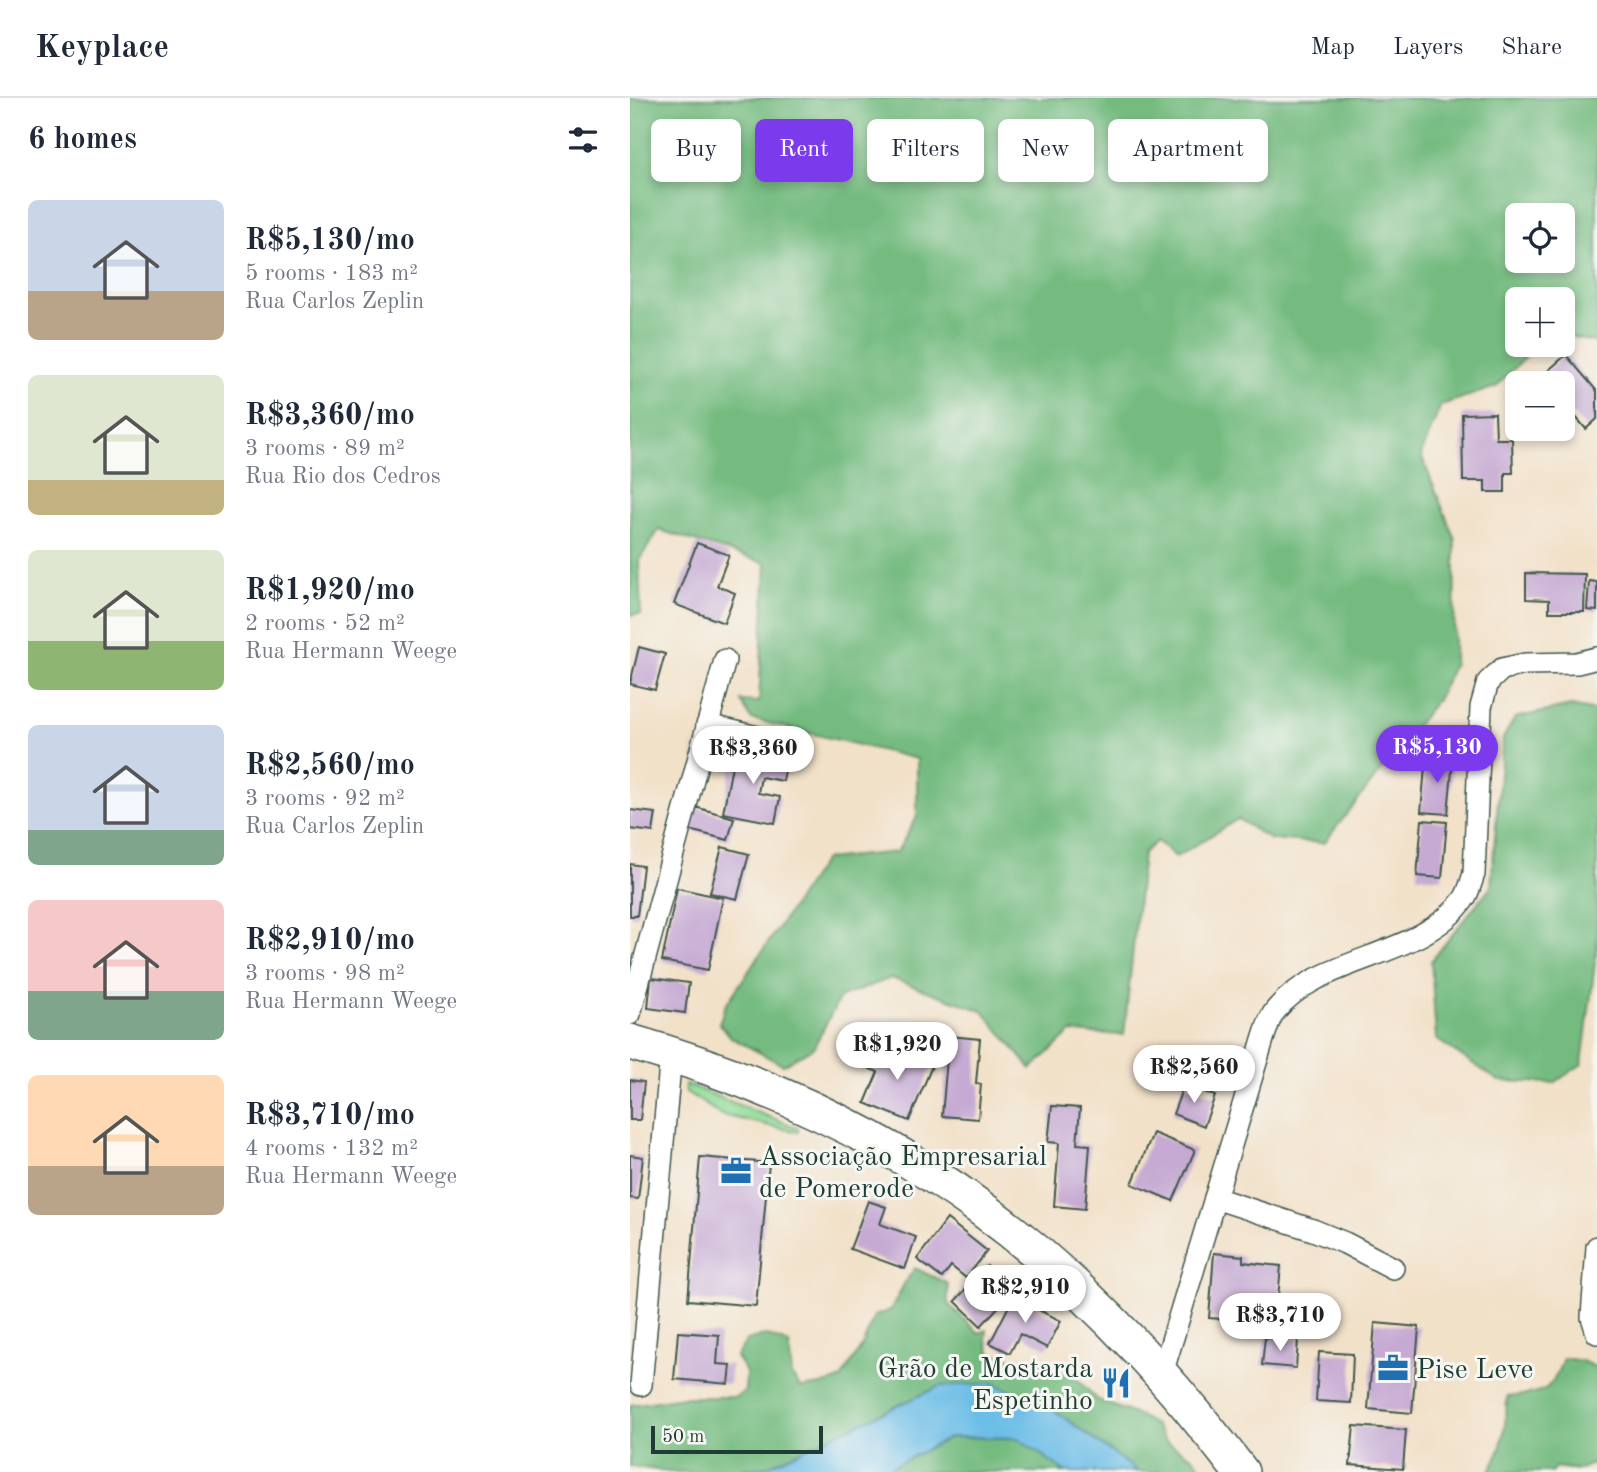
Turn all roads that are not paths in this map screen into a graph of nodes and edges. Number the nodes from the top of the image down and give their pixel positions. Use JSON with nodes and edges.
{"nodes":[{"id":1,"x":1597,"y":659,"type":"edge"},
{"id":2,"x":725,"y":660,"type":"dead end"},
{"id":3,"x":707,"y":725,"type":"junction"},
{"id":4,"x":790,"y":745,"type":"dead end"},
{"id":5,"x":630,"y":1014,"type":"edge"},
{"id":6,"x":630,"y":1042,"type":"edge"},
{"id":7,"x":671,"y":1054,"type":"junction"},
{"id":8,"x":1215,"y":1198,"type":"junction"},
{"id":9,"x":1597,"y":1247,"type":"edge"},
{"id":10,"x":1392,"y":1268,"type":"dead end"},
{"id":11,"x":1597,"y":1333,"type":"edge"},
{"id":12,"x":1161,"y":1377,"type":"junction"},
{"id":13,"x":641,"y":1385,"type":"dead end"},
{"id":14,"x":1241,"y":1472,"type":"edge"}],
"edges":[{"from":1,"to":8,"type":"street"},
{"from":2,"to":3,"type":"street"},
{"from":3,"to":4,"type":"street"},
{"from":3,"to":5,"type":"street"},
{"from":6,"to":7,"type":"main road"},
{"from":7,"to":12,"type":"main road"},
{"from":7,"to":13,"type":"street"},
{"from":8,"to":10,"type":"street"},
{"from":8,"to":12,"type":"street"},
{"from":9,"to":11,"type":"street"},
{"from":12,"to":14,"type":"main road"}]}
